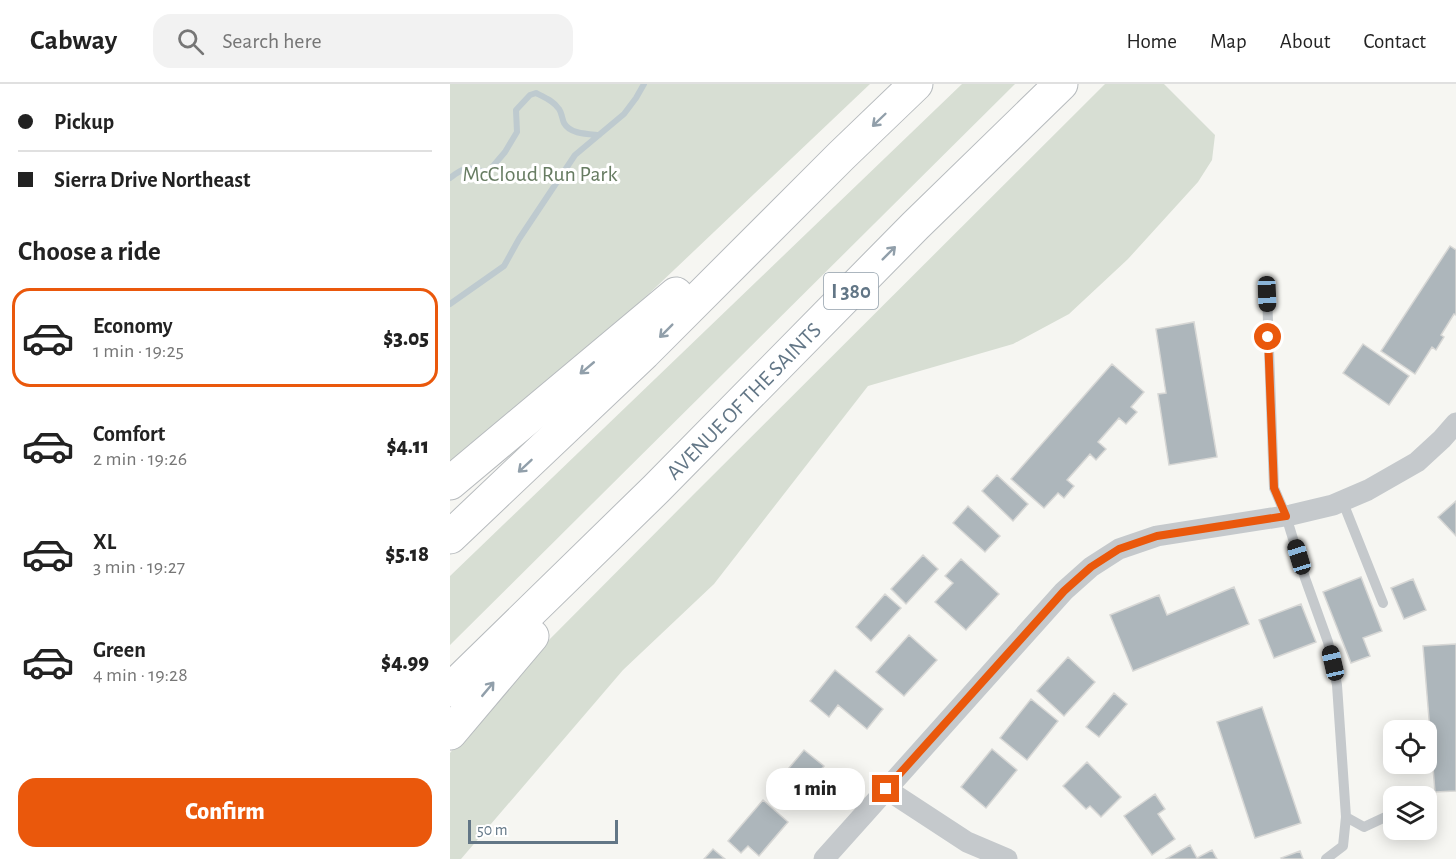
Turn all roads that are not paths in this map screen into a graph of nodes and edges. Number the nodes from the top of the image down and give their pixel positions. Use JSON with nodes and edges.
{"nodes":[{"id":1,"x":916,"y":84,"type":"edge"},
{"id":2,"x":1061,"y":84,"type":"edge"},
{"id":3,"x":841,"y":156,"type":"junction"},
{"id":4,"x":1267,"y":294,"type":"dead end"},
{"id":5,"x":1456,"y":423,"type":"edge"},
{"id":6,"x":450,"y":483,"type":"edge"},
{"id":7,"x":656,"y":489,"type":"junction"},
{"id":8,"x":1342,"y":501,"type":"junction"},
{"id":9,"x":1286,"y":516,"type":"junction"},
{"id":10,"x":450,"y":537,"type":"edge"},
{"id":11,"x":1383,"y":603,"type":"dead end"},
{"id":12,"x":450,"y":690,"type":"edge"},
{"id":13,"x":450,"y":733,"type":"edge"},
{"id":14,"x":886,"y":789,"type":"junction"},
{"id":15,"x":1346,"y":817,"type":"junction"},
{"id":16,"x":1383,"y":818,"type":"edge"},
{"id":17,"x":824,"y":859,"type":"edge"},
{"id":18,"x":1007,"y":859,"type":"edge"},
{"id":19,"x":1326,"y":859,"type":"edge"}],
"edges":[{"from":1,"to":3,"type":"highway","one_way":true},
{"from":7,"to":2,"type":"highway","name":"AVENUE OF THE SAINTS","number":"I 380","one_way":true},
{"from":3,"to":6,"type":"highway","one_way":true},
{"from":3,"to":10,"type":"highway","one_way":true},
{"from":4,"to":9,"type":"lane"},
{"from":5,"to":8,"type":"street"},
{"from":7,"to":12,"type":"highway","name":"AVENUE OF THE SAINTS","number":"I 380"},
{"from":13,"to":7,"type":"highway","one_way":true},
{"from":8,"to":9,"type":"street"},
{"from":8,"to":11,"type":"lane"},
{"from":9,"to":14,"type":"street"},
{"from":9,"to":15,"type":"lane"},
{"from":14,"to":17,"type":"street"},
{"from":14,"to":18,"type":"street"},
{"from":15,"to":16,"type":"lane"},
{"from":15,"to":19,"type":"lane"}]}
